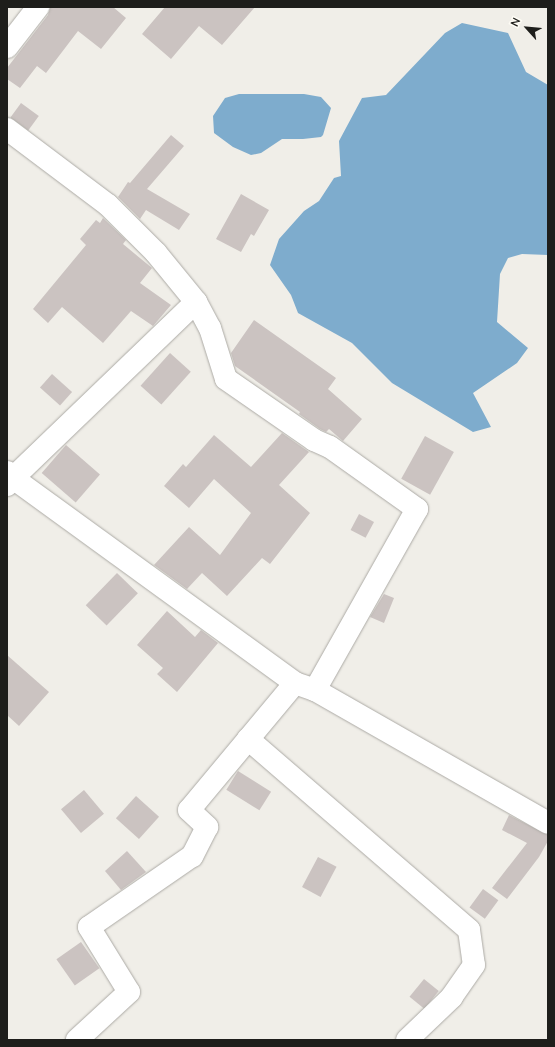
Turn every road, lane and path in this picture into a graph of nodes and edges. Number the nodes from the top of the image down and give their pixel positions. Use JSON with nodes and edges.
{"nodes":[{"id":1,"x":38,"y":7,"type":"edge"},
{"id":2,"x":7,"y":47,"type":"edge"},
{"id":3,"x":7,"y":129,"type":"edge"},
{"id":4,"x":196,"y":302,"type":"junction"},
{"id":5,"x":9,"y":478,"type":"edge"},
{"id":6,"x":295,"y":683,"type":"junction"},
{"id":7,"x":315,"y":690,"type":"junction"},
{"id":8,"x":248,"y":740,"type":"junction"},
{"id":9,"x":548,"y":823,"type":"edge"},
{"id":10,"x":77,"y":1040,"type":"edge"},
{"id":11,"x":407,"y":1040,"type":"edge"}],
"edges":[{"from":1,"to":2,"type":"street"},
{"from":3,"to":4,"type":"street"},
{"from":4,"to":5,"type":"street"},
{"from":4,"to":7,"type":"street"},
{"from":5,"to":6,"type":"street"},
{"from":6,"to":7,"type":"street"},
{"from":6,"to":8,"type":"street"},
{"from":7,"to":9,"type":"street"},
{"from":8,"to":10,"type":"street"},
{"from":8,"to":11,"type":"street"}]}
